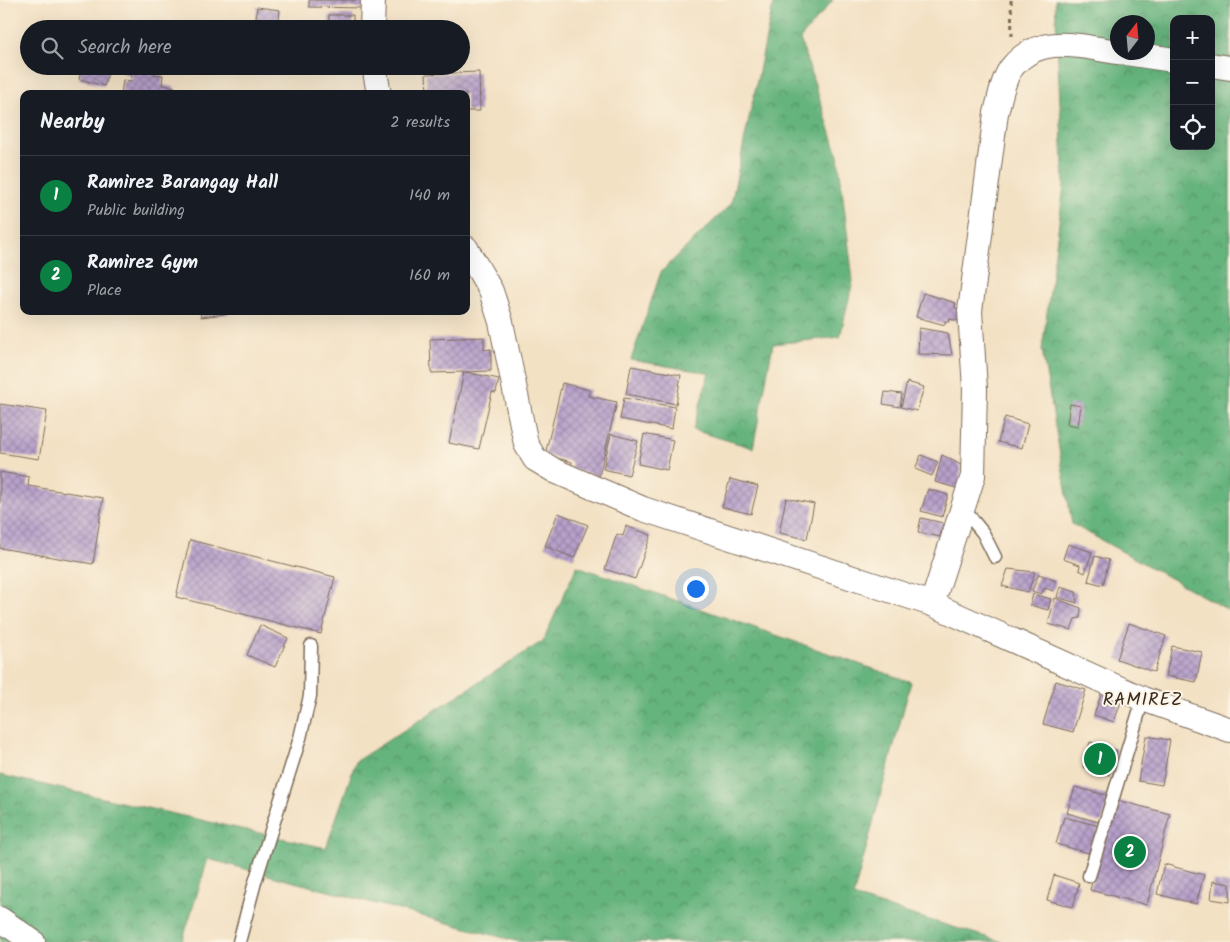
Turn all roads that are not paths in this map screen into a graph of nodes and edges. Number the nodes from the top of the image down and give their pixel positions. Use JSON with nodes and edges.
{"nodes":[{"id":1,"x":373,"y":0,"type":"edge"},
{"id":2,"x":372,"y":20,"type":"edge"},
{"id":3,"x":1110,"y":51,"type":"edge"},
{"id":4,"x":1155,"y":57,"type":"edge"},
{"id":5,"x":1170,"y":59,"type":"edge"},
{"id":6,"x":1215,"y":66,"type":"edge"},
{"id":7,"x":1230,"y":68,"type":"edge"},
{"id":8,"x":376,"y":75,"type":"edge"},
{"id":9,"x":378,"y":90,"type":"edge"},
{"id":10,"x":470,"y":255,"type":"edge"},
{"id":11,"x":962,"y":507,"type":"junction"},
{"id":12,"x":995,"y":557,"type":"dead end"},
{"id":13,"x":932,"y":604,"type":"junction"},
{"id":14,"x":312,"y":646,"type":"dead end"},
{"id":15,"x":1143,"y":699,"type":"junction"},
{"id":16,"x":1230,"y":730,"type":"edge"},
{"id":17,"x":1089,"y":876,"type":"dead end"},
{"id":18,"x":0,"y":919,"type":"edge"},
{"id":19,"x":33,"y":942,"type":"edge"},
{"id":20,"x":239,"y":942,"type":"edge"}],
"edges":[{"from":1,"to":2,"type":"street"},
{"from":3,"to":11,"type":"street"},
{"from":4,"to":5,"type":"street"},
{"from":6,"to":7,"type":"street"},
{"from":8,"to":9,"type":"street"},
{"from":10,"to":13,"type":"street"},
{"from":11,"to":12,"type":"lane"},
{"from":11,"to":13,"type":"street"},
{"from":13,"to":15,"type":"street"},
{"from":14,"to":20,"type":"lane"},
{"from":15,"to":16,"type":"street"},
{"from":15,"to":17,"type":"lane"},
{"from":18,"to":19,"type":"street"}]}
